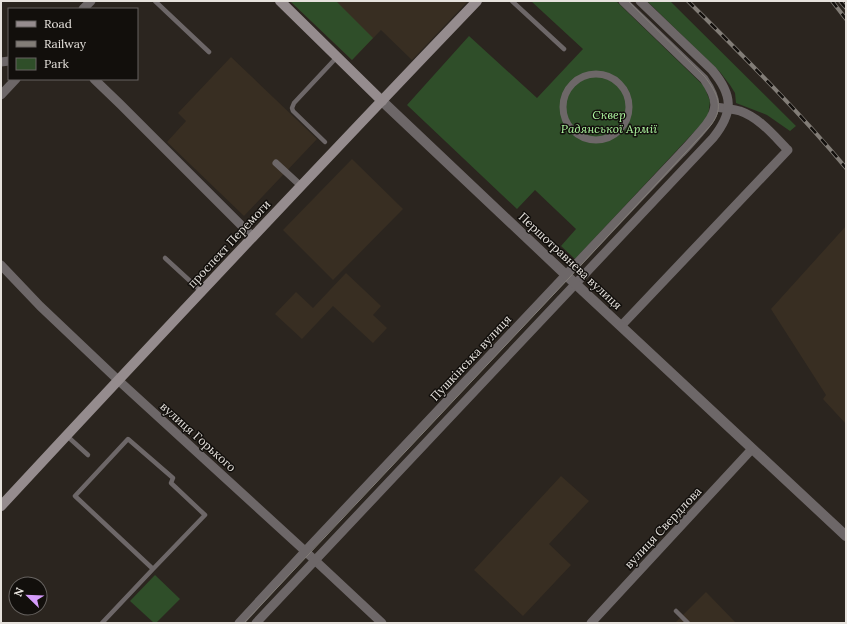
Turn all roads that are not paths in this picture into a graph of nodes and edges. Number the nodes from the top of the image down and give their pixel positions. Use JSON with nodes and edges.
{"nodes":[{"id":1,"x":155,"y":1,"type":"edge"},
{"id":2,"x":280,"y":1,"type":"edge"},
{"id":3,"x":477,"y":1,"type":"edge"},
{"id":4,"x":512,"y":1,"type":"edge"},
{"id":5,"x":623,"y":1,"type":"edge"},
{"id":6,"x":640,"y":1,"type":"edge"},
{"id":7,"x":564,"y":49,"type":"dead end"},
{"id":8,"x":209,"y":52,"type":"dead end"},
{"id":9,"x":338,"y":57,"type":"junction"},
{"id":10,"x":15,"y":80,"type":"edge"},
{"id":11,"x":95,"y":80,"type":"edge"},
{"id":12,"x":1,"y":95,"type":"edge"},
{"id":13,"x":382,"y":101,"type":"junction"},
{"id":14,"x":563,"y":106,"type":"joint"},
{"id":15,"x":715,"y":107,"type":"junction"},
{"id":16,"x":729,"y":108,"type":"junction"},
{"id":17,"x":325,"y":142,"type":"dead end"},
{"id":18,"x":276,"y":163,"type":"dead end"},
{"id":19,"x":301,"y":186,"type":"junction"},
{"id":20,"x":253,"y":237,"type":"junction"},
{"id":21,"x":165,"y":258,"type":"dead end"},
{"id":22,"x":1,"y":265,"type":"edge"},
{"id":23,"x":566,"y":275,"type":"junction"},
{"id":24,"x":576,"y":284,"type":"junction"},
{"id":25,"x":202,"y":292,"type":"junction"},
{"id":26,"x":621,"y":326,"type":"junction"},
{"id":27,"x":118,"y":380,"type":"junction"},
{"id":28,"x":67,"y":436,"type":"junction"},
{"id":29,"x":752,"y":449,"type":"junction"},
{"id":30,"x":88,"y":455,"type":"dead end"},
{"id":31,"x":1,"y":506,"type":"edge"},
{"id":32,"x":846,"y":536,"type":"edge"},
{"id":33,"x":305,"y":551,"type":"junction"},
{"id":34,"x":314,"y":560,"type":"junction"},
{"id":35,"x":153,"y":569,"type":"junction"},
{"id":36,"x":676,"y":611,"type":"dead end"},
{"id":37,"x":102,"y":623,"type":"edge"},
{"id":38,"x":239,"y":623,"type":"edge"},
{"id":39,"x":256,"y":623,"type":"edge"},
{"id":40,"x":382,"y":623,"type":"edge"},
{"id":41,"x":591,"y":623,"type":"edge"},
{"id":42,"x":688,"y":623,"type":"edge"}],
"edges":[{"from":1,"to":8,"type":"lane"},
{"from":2,"to":9,"type":"main road","name":"Першотравнева вулиця"},
{"from":3,"to":13,"type":"main road","name":"проспект Перемоги"},
{"from":4,"to":7,"type":"lane"},
{"from":5,"to":15,"type":"street"},
{"from":6,"to":16,"type":"street"},
{"from":9,"to":13,"type":"main road","name":"Першотравнева вулиця"},
{"from":9,"to":17,"type":"lane"},
{"from":10,"to":12,"type":"street"},
{"from":11,"to":20,"type":"street"},
{"from":13,"to":19,"type":"main road","name":"проспект Перемоги"},
{"from":13,"to":23,"type":"street","name":"Першотравнева вулиця"},
{"from":14,"to":14,"type":"street"},
{"from":15,"to":16,"type":"street"},
{"from":15,"to":23,"type":"street","name":"Пушкінська вулиця"},
{"from":16,"to":24,"type":"street","name":"Пушкінська вулиця"},
{"from":16,"to":26,"type":"street"},
{"from":18,"to":19,"type":"street"},
{"from":19,"to":20,"type":"main road","name":"проспект Перемоги"},
{"from":20,"to":25,"type":"main road","name":"проспект Перемоги"},
{"from":21,"to":25,"type":"lane"},
{"from":22,"to":27,"type":"street","name":"вулиця Горького"},
{"from":23,"to":24,"type":"street","name":"Першотравнева вулиця"},
{"from":23,"to":33,"type":"street","name":"Пушкінська вулиця"},
{"from":24,"to":26,"type":"street","name":"Першотравнева вулиця"},
{"from":24,"to":34,"type":"street","name":"Пушкінська вулиця"},
{"from":25,"to":27,"type":"main road","name":"проспект Перемоги"},
{"from":26,"to":29,"type":"street","name":"Першотравнева вулиця"},
{"from":27,"to":28,"type":"main road","name":"проспект Перемоги"},
{"from":27,"to":33,"type":"street","name":"вулиця Горького"},
{"from":28,"to":30,"type":"lane"},
{"from":28,"to":31,"type":"main road","name":"проспект Перемоги"},
{"from":29,"to":32,"type":"street","name":"Першотравнева вулиця"},
{"from":29,"to":41,"type":"street","name":"вулиця Свердлова"},
{"from":33,"to":34,"type":"street","name":"вулиця Горького"},
{"from":33,"to":38,"type":"street","name":"Пушкінська вулиця"},
{"from":34,"to":39,"type":"street","name":"Пушкінська вулиця"},
{"from":34,"to":40,"type":"street","name":"вулиця Горького"},
{"from":35,"to":35,"type":"lane"},
{"from":35,"to":37,"type":"lane"},
{"from":36,"to":42,"type":"lane"}]}
